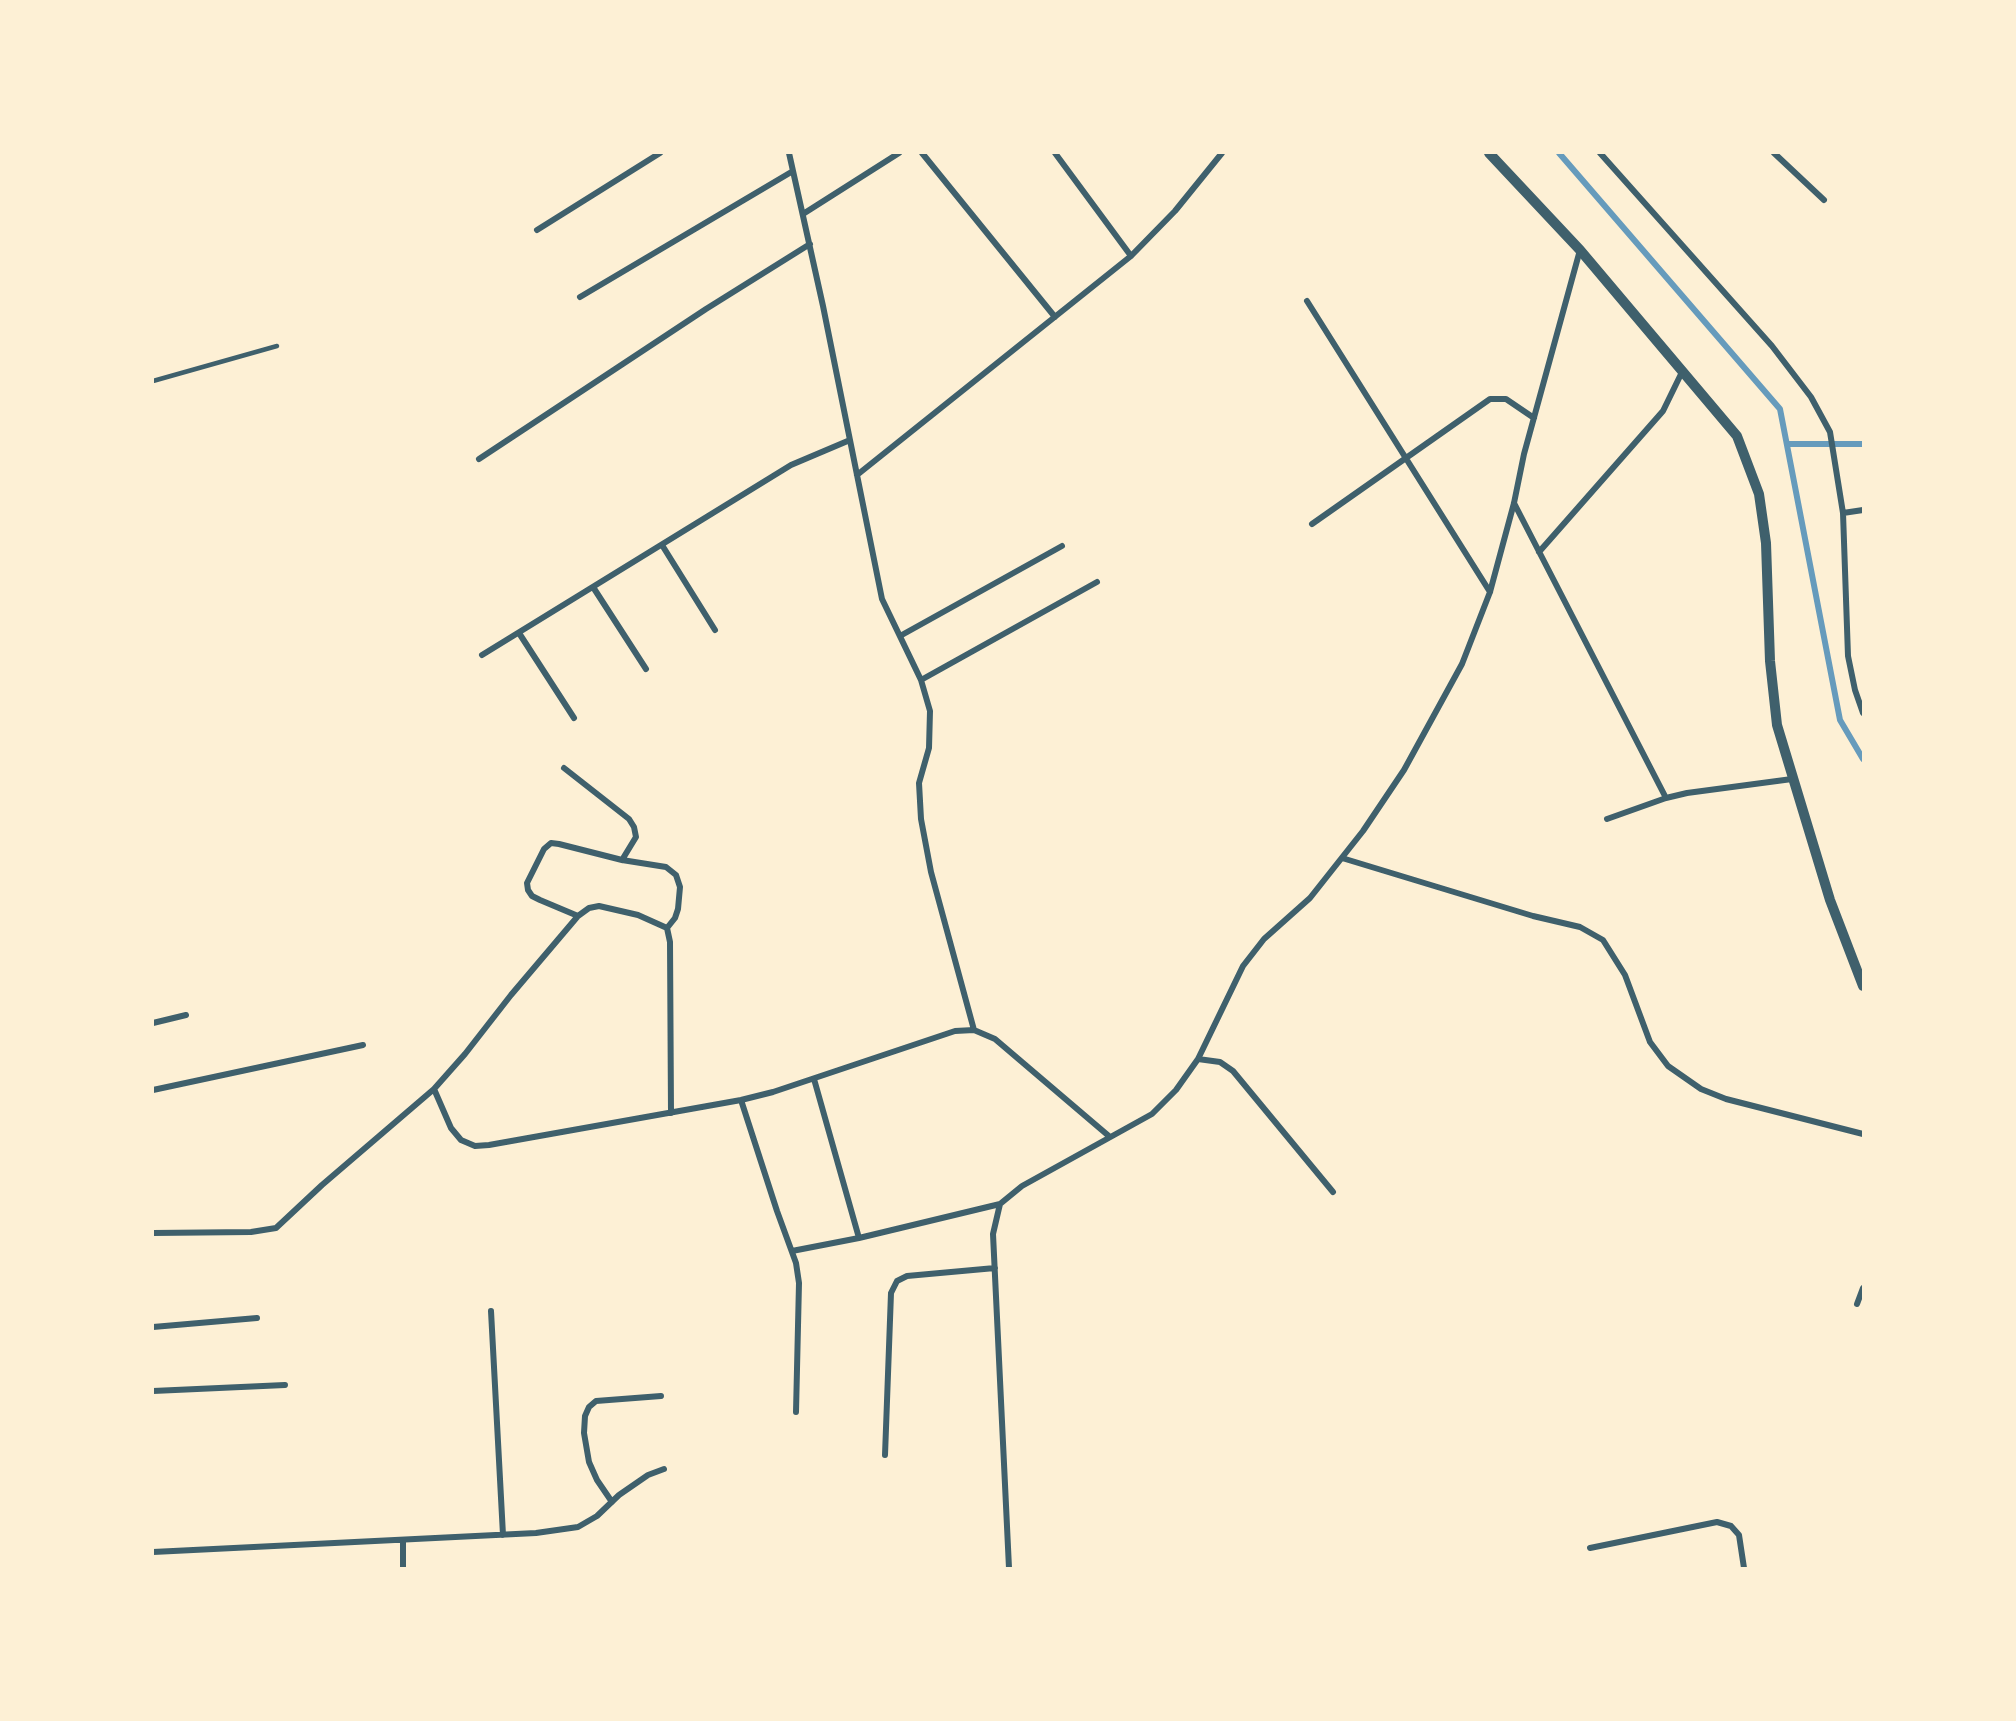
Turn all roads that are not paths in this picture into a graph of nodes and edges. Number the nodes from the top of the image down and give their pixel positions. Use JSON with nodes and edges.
{"nodes":[{"id":1,"x":660,"y":153,"type":"edge"},
{"id":2,"x":789,"y":153,"type":"edge"},
{"id":3,"x":899,"y":153,"type":"edge"},
{"id":4,"x":922,"y":153,"type":"edge"},
{"id":5,"x":1055,"y":153,"type":"edge"},
{"id":6,"x":1222,"y":153,"type":"edge"},
{"id":7,"x":1489,"y":153,"type":"edge"},
{"id":8,"x":1600,"y":153,"type":"edge"},
{"id":9,"x":1774,"y":153,"type":"edge"},
{"id":10,"x":793,"y":171,"type":"junction"},
{"id":11,"x":1824,"y":200,"type":"dead end"},
{"id":12,"x":803,"y":214,"type":"junction"},
{"id":13,"x":537,"y":230,"type":"dead end"},
{"id":14,"x":810,"y":244,"type":"junction"},
{"id":15,"x":1580,"y":250,"type":"junction"},
{"id":16,"x":1131,"y":256,"type":"junction"},
{"id":17,"x":580,"y":297,"type":"dead end"},
{"id":18,"x":1307,"y":301,"type":"dead end"},
{"id":19,"x":1055,"y":317,"type":"junction"},
{"id":20,"x":277,"y":346,"type":"dead end"},
{"id":21,"x":1683,"y":370,"type":"junction"},
{"id":22,"x":153,"y":381,"type":"edge"},
{"id":23,"x":1534,"y":418,"type":"junction"},
{"id":24,"x":850,"y":440,"type":"junction"},
{"id":25,"x":479,"y":459,"type":"dead end"},
{"id":26,"x":1406,"y":459,"type":"junction"},
{"id":27,"x":858,"y":475,"type":"junction"},
{"id":28,"x":1514,"y":502,"type":"junction"},
{"id":29,"x":1863,"y":510,"type":"edge"},
{"id":30,"x":1843,"y":513,"type":"junction"},
{"id":31,"x":1312,"y":525,"type":"dead end"},
{"id":32,"x":662,"y":544,"type":"junction"},
{"id":33,"x":1062,"y":546,"type":"dead end"},
{"id":34,"x":1539,"y":552,"type":"junction"},
{"id":35,"x":1097,"y":582,"type":"dead end"},
{"id":36,"x":592,"y":587,"type":"junction"},
{"id":37,"x":1490,"y":592,"type":"junction"},
{"id":38,"x":715,"y":630,"type":"dead end"},
{"id":39,"x":519,"y":633,"type":"junction"},
{"id":40,"x":900,"y":636,"type":"junction"},
{"id":41,"x":482,"y":655,"type":"dead end"},
{"id":42,"x":646,"y":669,"type":"dead end"},
{"id":43,"x":921,"y":680,"type":"junction"},
{"id":44,"x":1863,"y":713,"type":"edge"},
{"id":45,"x":574,"y":718,"type":"dead end"},
{"id":46,"x":564,"y":768,"type":"dead end"},
{"id":47,"x":1792,"y":779,"type":"junction"},
{"id":48,"x":1666,"y":798,"type":"junction"},
{"id":49,"x":1607,"y":819,"type":"dead end"},
{"id":50,"x":1342,"y":858,"type":"junction"},
{"id":51,"x":622,"y":860,"type":"junction"},
{"id":52,"x":578,"y":916,"type":"junction"},
{"id":53,"x":667,"y":928,"type":"junction"},
{"id":54,"x":1863,"y":986,"type":"edge"},
{"id":55,"x":186,"y":1015,"type":"dead end"},
{"id":56,"x":153,"y":1023,"type":"edge"},
{"id":57,"x":974,"y":1030,"type":"junction"},
{"id":58,"x":363,"y":1045,"type":"dead end"},
{"id":59,"x":1198,"y":1059,"type":"junction"},
{"id":60,"x":814,"y":1078,"type":"junction"},
{"id":61,"x":434,"y":1089,"type":"junction"},
{"id":62,"x":153,"y":1090,"type":"edge"},
{"id":63,"x":741,"y":1100,"type":"junction"},
{"id":64,"x":671,"y":1113,"type":"junction"},
{"id":65,"x":1863,"y":1134,"type":"edge"},
{"id":66,"x":1110,"y":1137,"type":"junction"},
{"id":67,"x":1333,"y":1192,"type":"dead end"},
{"id":68,"x":1000,"y":1204,"type":"junction"},
{"id":69,"x":153,"y":1233,"type":"edge"},
{"id":70,"x":859,"y":1238,"type":"junction"},
{"id":71,"x":792,"y":1251,"type":"junction"},
{"id":72,"x":995,"y":1268,"type":"junction"},
{"id":73,"x":1863,"y":1288,"type":"edge"},
{"id":74,"x":1857,"y":1304,"type":"dead end"},
{"id":75,"x":491,"y":1311,"type":"dead end"},
{"id":76,"x":257,"y":1318,"type":"dead end"},
{"id":77,"x":153,"y":1327,"type":"edge"},
{"id":78,"x":285,"y":1385,"type":"dead end"},
{"id":79,"x":153,"y":1391,"type":"edge"},
{"id":80,"x":661,"y":1396,"type":"dead end"},
{"id":81,"x":796,"y":1413,"type":"dead end"},
{"id":82,"x":885,"y":1455,"type":"dead end"},
{"id":83,"x":664,"y":1469,"type":"dead end"},
{"id":84,"x":612,"y":1502,"type":"junction"},
{"id":85,"x":503,"y":1535,"type":"junction"},
{"id":86,"x":403,"y":1540,"type":"junction"},
{"id":87,"x":1590,"y":1548,"type":"dead end"},
{"id":88,"x":153,"y":1552,"type":"edge"},
{"id":89,"x":403,"y":1568,"type":"edge"},
{"id":90,"x":1009,"y":1568,"type":"edge"},
{"id":91,"x":1744,"y":1568,"type":"edge"}],
"edges":[{"from":1,"to":13,"type":"street"},
{"from":2,"to":10,"type":"street"},
{"from":3,"to":12,"type":"street"},
{"from":4,"to":19,"type":"street"},
{"from":5,"to":16,"type":"street"},
{"from":6,"to":16,"type":"street"},
{"from":7,"to":15,"type":"street"},
{"from":8,"to":30,"type":"street"},
{"from":9,"to":11,"type":"street"},
{"from":10,"to":12,"type":"street"},
{"from":10,"to":17,"type":"street"},
{"from":12,"to":14,"type":"street"},
{"from":14,"to":24,"type":"street"},
{"from":14,"to":25,"type":"street"},
{"from":15,"to":21,"type":"street"},
{"from":15,"to":23,"type":"street"},
{"from":16,"to":19,"type":"street"},
{"from":18,"to":26,"type":"street"},
{"from":19,"to":27,"type":"street"},
{"from":20,"to":22,"type":"lane"},
{"from":21,"to":34,"type":"street"},
{"from":21,"to":47,"type":"street"},
{"from":23,"to":26,"type":"street"},
{"from":23,"to":28,"type":"street"},
{"from":24,"to":27,"type":"street"},
{"from":24,"to":32,"type":"street"},
{"from":26,"to":31,"type":"street"},
{"from":26,"to":37,"type":"street"},
{"from":27,"to":40,"type":"street"},
{"from":28,"to":34,"type":"street"},
{"from":28,"to":37,"type":"street"},
{"from":29,"to":30,"type":"street"},
{"from":30,"to":44,"type":"street"},
{"from":32,"to":36,"type":"street"},
{"from":32,"to":38,"type":"street"},
{"from":33,"to":40,"type":"street"},
{"from":34,"to":48,"type":"street"},
{"from":35,"to":43,"type":"street"},
{"from":36,"to":39,"type":"street"},
{"from":36,"to":42,"type":"street"},
{"from":37,"to":50,"type":"street"},
{"from":39,"to":41,"type":"street"},
{"from":39,"to":45,"type":"street"},
{"from":40,"to":43,"type":"street"},
{"from":43,"to":57,"type":"street"},
{"from":46,"to":51,"type":"street"},
{"from":47,"to":48,"type":"street"},
{"from":47,"to":54,"type":"street"},
{"from":48,"to":49,"type":"street"},
{"from":50,"to":59,"type":"street"},
{"from":50,"to":65,"type":"street"},
{"from":51,"to":52,"type":"street"},
{"from":51,"to":53,"type":"street"},
{"from":52,"to":53,"type":"street"},
{"from":52,"to":61,"type":"street"},
{"from":53,"to":64,"type":"street"},
{"from":55,"to":56,"type":"street"},
{"from":57,"to":60,"type":"street"},
{"from":57,"to":66,"type":"street"},
{"from":58,"to":62,"type":"street"},
{"from":59,"to":66,"type":"street"},
{"from":59,"to":67,"type":"street"},
{"from":60,"to":63,"type":"street"},
{"from":60,"to":70,"type":"street"},
{"from":61,"to":64,"type":"street"},
{"from":61,"to":69,"type":"street"},
{"from":63,"to":64,"type":"street"},
{"from":63,"to":71,"type":"street"},
{"from":66,"to":68,"type":"street"},
{"from":68,"to":70,"type":"street"},
{"from":68,"to":72,"type":"street"},
{"from":70,"to":71,"type":"street"},
{"from":71,"to":81,"type":"street"},
{"from":72,"to":82,"type":"street"},
{"from":72,"to":90,"type":"street"},
{"from":73,"to":74,"type":"street"},
{"from":75,"to":85,"type":"street"},
{"from":76,"to":77,"type":"street"},
{"from":78,"to":79,"type":"street"},
{"from":80,"to":84,"type":"street"},
{"from":83,"to":84,"type":"street"},
{"from":84,"to":85,"type":"street"},
{"from":85,"to":86,"type":"street"},
{"from":86,"to":88,"type":"street"},
{"from":86,"to":89,"type":"street"},
{"from":87,"to":91,"type":"street"}]}
